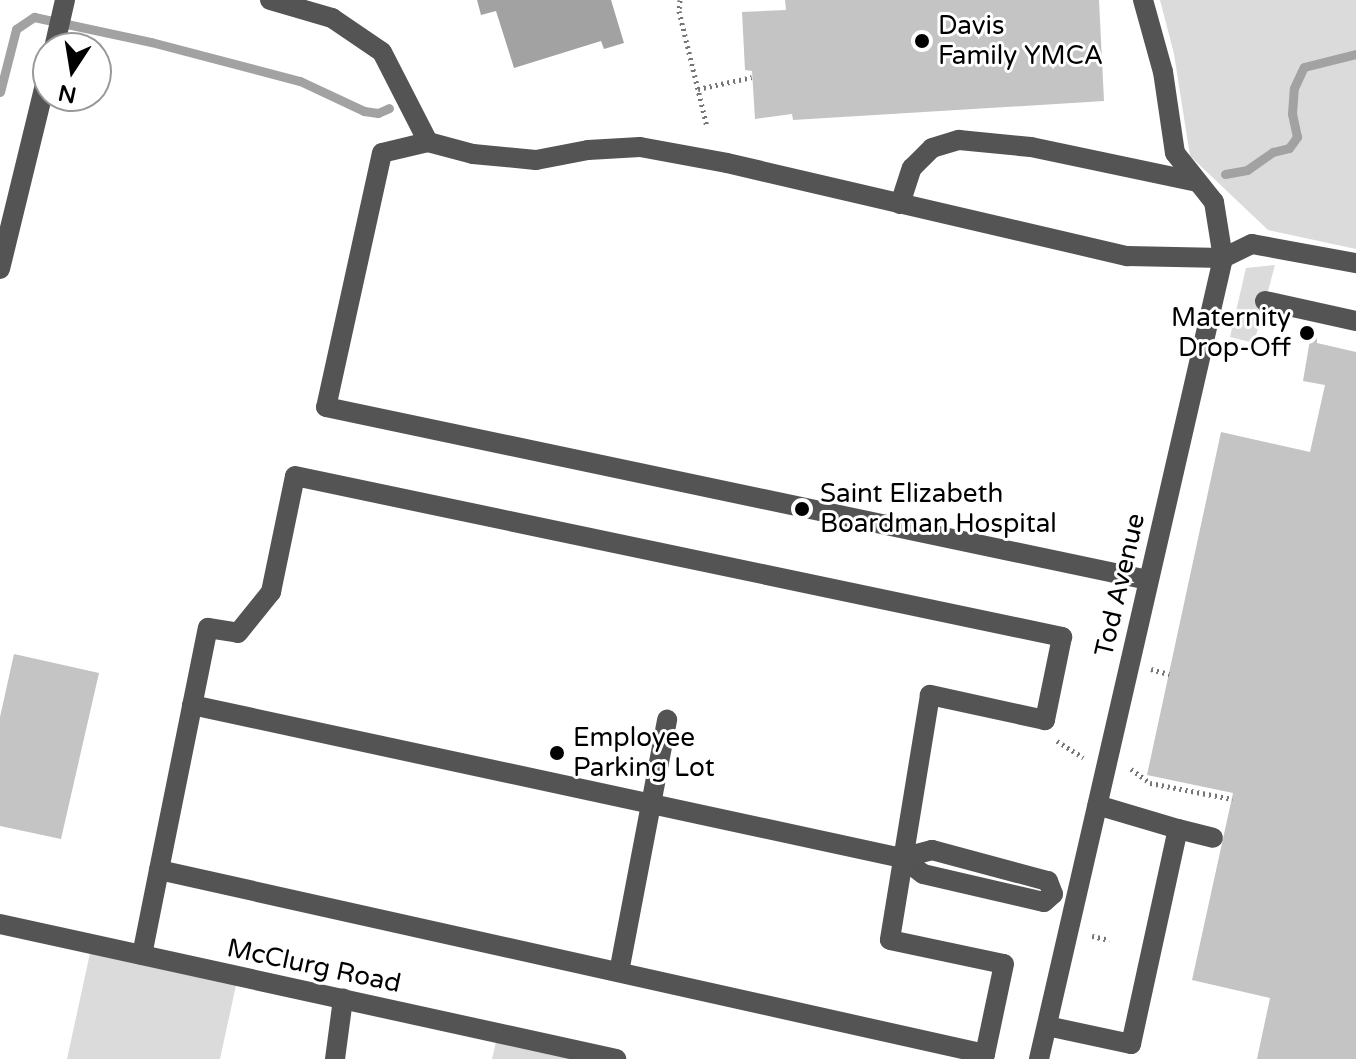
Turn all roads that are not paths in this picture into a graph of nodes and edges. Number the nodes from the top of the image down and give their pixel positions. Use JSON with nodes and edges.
{"nodes":[{"id":1,"x":270,"y":0,"type":"edge"},
{"id":2,"x":1143,"y":0,"type":"edge"},
{"id":3,"x":65,"y":1,"type":"edge"},
{"id":4,"x":334,"y":9,"type":"edge"},
{"id":5,"x":57,"y":32,"type":"edge"},
{"id":6,"x":37,"y":112,"type":"edge"},
{"id":7,"x":428,"y":142,"type":"junction"},
{"id":8,"x":1197,"y":182,"type":"junction"},
{"id":9,"x":900,"y":204,"type":"junction"},
{"id":10,"x":4,"y":236,"type":"edge"},
{"id":11,"x":1223,"y":258,"type":"junction"},
{"id":12,"x":1356,"y":263,"type":"edge"},
{"id":13,"x":0,"y":269,"type":"edge"},
{"id":14,"x":1265,"y":301,"type":"dead end"},
{"id":15,"x":1356,"y":321,"type":"edge"},
{"id":16,"x":1148,"y":580,"type":"junction"},
{"id":17,"x":192,"y":705,"type":"junction"},
{"id":18,"x":667,"y":720,"type":"dead end"},
{"id":19,"x":1097,"y":805,"type":"junction"},
{"id":20,"x":651,"y":806,"type":"junction"},
{"id":21,"x":1178,"y":829,"type":"junction"},
{"id":22,"x":1213,"y":838,"type":"dead end"},
{"id":23,"x":902,"y":858,"type":"junction"},
{"id":24,"x":159,"y":870,"type":"junction"},
{"id":25,"x":1075,"y":899,"type":"junction"},
{"id":26,"x":0,"y":924,"type":"edge"},
{"id":27,"x":142,"y":955,"type":"junction"},
{"id":28,"x":619,"y":972,"type":"junction"},
{"id":29,"x":343,"y":999,"type":"junction"},
{"id":30,"x":1047,"y":1026,"type":"junction"},
{"id":31,"x":335,"y":1059,"type":"edge"},
{"id":32,"x":616,"y":1059,"type":"edge"},
{"id":33,"x":1039,"y":1059,"type":"edge"}],
"edges":[{"from":1,"to":4,"type":"street"},
{"from":2,"to":8,"type":"street"},
{"from":3,"to":5,"type":"street"},
{"from":4,"to":7,"type":"street"},
{"from":6,"to":10,"type":"street"},
{"from":7,"to":9,"type":"street"},
{"from":7,"to":16,"type":"street"},
{"from":8,"to":9,"type":"street"},
{"from":8,"to":11,"type":"street"},
{"from":9,"to":11,"type":"street"},
{"from":10,"to":13,"type":"street"},
{"from":11,"to":12,"type":"street"},
{"from":11,"to":16,"type":"street","name":"Tod Avenue"},
{"from":14,"to":15,"type":"street"},
{"from":16,"to":19,"type":"street","name":"Tod Avenue"},
{"from":17,"to":20,"type":"street"},
{"from":17,"to":23,"type":"street"},
{"from":17,"to":24,"type":"street"},
{"from":18,"to":20,"type":"street"},
{"from":19,"to":21,"type":"street"},
{"from":19,"to":25,"type":"street","name":"Tod Avenue"},
{"from":20,"to":23,"type":"street"},
{"from":20,"to":28,"type":"street"},
{"from":21,"to":22,"type":"street"},
{"from":21,"to":30,"type":"street"},
{"from":23,"to":25,"type":"street"},
{"from":23,"to":28,"type":"street"},
{"from":24,"to":27,"type":"street"},
{"from":24,"to":28,"type":"street"},
{"from":25,"to":30,"type":"street","name":"Tod Avenue"},
{"from":26,"to":27,"type":"street","name":"McClurg Road"},
{"from":27,"to":29,"type":"street","name":"McClurg Road"},
{"from":29,"to":31,"type":"street"},
{"from":29,"to":32,"type":"street","name":"McClurg Road"},
{"from":30,"to":33,"type":"street","name":"Tod Avenue"}]}
